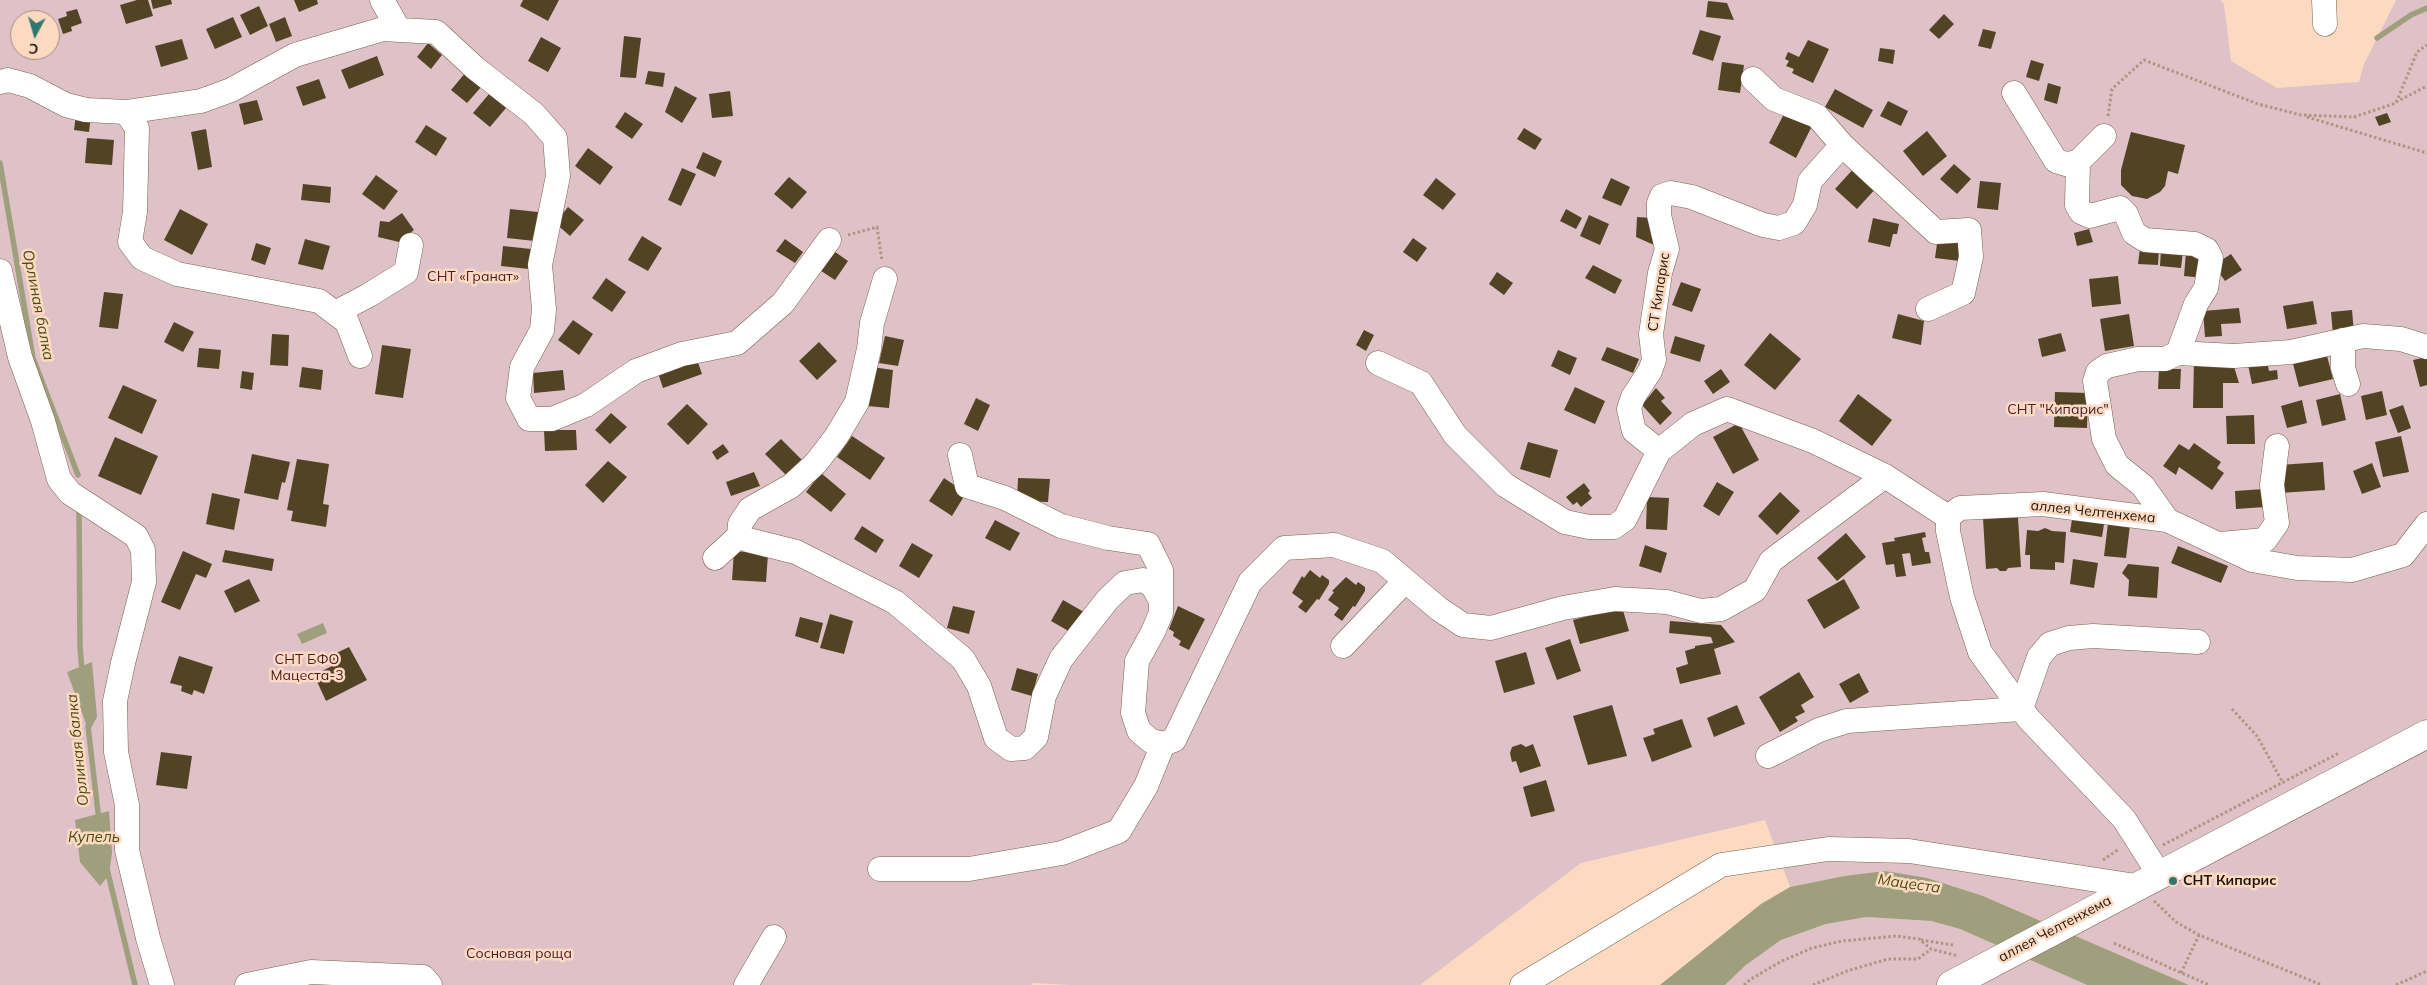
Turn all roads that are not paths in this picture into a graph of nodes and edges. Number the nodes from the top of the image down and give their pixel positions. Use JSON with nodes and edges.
{"nodes":[{"id":1,"x":382,"y":0,"type":"edge"},
{"id":2,"x":2324,"y":0,"type":"edge"},
{"id":3,"x":2325,"y":24,"type":"dead end"},
{"id":4,"x":399,"y":30,"type":"junction"},
{"id":5,"x":1753,"y":79,"type":"dead end"},
{"id":6,"x":0,"y":82,"type":"edge"},
{"id":7,"x":2014,"y":92,"type":"dead end"},
{"id":8,"x":126,"y":112,"type":"junction"},
{"id":9,"x":2104,"y":136,"type":"road end"},
{"id":10,"x":1842,"y":145,"type":"junction"},
{"id":11,"x":2078,"y":162,"type":"junction"},
{"id":12,"x":828,"y":240,"type":"road end"},
{"id":13,"x":410,"y":245,"type":"dead end"},
{"id":14,"x":0,"y":271,"type":"edge"},
{"id":15,"x":885,"y":279,"type":"road end"},
{"id":16,"x":1928,"y":309,"type":"dead end"},
{"id":17,"x":335,"y":313,"type":"junction"},
{"id":18,"x":2343,"y":340,"type":"junction"},
{"id":19,"x":2427,"y":347,"type":"edge"},
{"id":20,"x":2178,"y":353,"type":"junction"},
{"id":21,"x":360,"y":356,"type":"dead end"},
{"id":22,"x":1378,"y":363,"type":"dead end"},
{"id":23,"x":2348,"y":384,"type":"dead end"},
{"id":24,"x":2277,"y":446,"type":"dead end"},
{"id":25,"x":1659,"y":451,"type":"junction"},
{"id":26,"x":960,"y":455,"type":"dead end"},
{"id":27,"x":1885,"y":476,"type":"junction"},
{"id":28,"x":1948,"y":517,"type":"junction"},
{"id":29,"x":2167,"y":520,"type":"junction"},
{"id":30,"x":2427,"y":524,"type":"edge"},
{"id":31,"x":739,"y":536,"type":"junction"},
{"id":32,"x":2218,"y":544,"type":"junction"},
{"id":33,"x":715,"y":558,"type":"dead end"},
{"id":34,"x":1406,"y":581,"type":"junction"},
{"id":35,"x":1161,"y":601,"type":"junction"},
{"id":36,"x":2198,"y":642,"type":"dead end"},
{"id":37,"x":1343,"y":646,"type":"dead end"},
{"id":38,"x":2021,"y":709,"type":"junction"},
{"id":39,"x":2427,"y":734,"type":"edge"},
{"id":40,"x":1162,"y":744,"type":"junction"},
{"id":41,"x":1768,"y":756,"type":"dead end"},
{"id":42,"x":880,"y":869,"type":"dead end"},
{"id":43,"x":2148,"y":878,"type":"junction"},
{"id":44,"x":774,"y":937,"type":"dead end"},
{"id":45,"x":162,"y":985,"type":"edge"},
{"id":46,"x":247,"y":985,"type":"edge"},
{"id":47,"x":430,"y":985,"type":"edge"},
{"id":48,"x":746,"y":985,"type":"edge"},
{"id":49,"x":1522,"y":985,"type":"edge"},
{"id":50,"x":1951,"y":985,"type":"edge"}],
"edges":[{"from":1,"to":4,"type":"street"},
{"from":2,"to":3,"type":"street"},
{"from":4,"to":8,"type":"street"},
{"from":4,"to":12,"type":"street"},
{"from":5,"to":10,"type":"street"},
{"from":6,"to":8,"type":"street"},
{"from":7,"to":11,"type":"street"},
{"from":8,"to":17,"type":"street"},
{"from":9,"to":11,"type":"street"},
{"from":10,"to":16,"type":"street"},
{"from":10,"to":25,"type":"street","name":"СТ Кипарис"},
{"from":11,"to":20,"type":"street"},
{"from":13,"to":17,"type":"street"},
{"from":14,"to":45,"type":"street"},
{"from":15,"to":31,"type":"street"},
{"from":17,"to":21,"type":"street"},
{"from":18,"to":19,"type":"street"},
{"from":18,"to":20,"type":"street"},
{"from":18,"to":23,"type":"street"},
{"from":20,"to":29,"type":"street"},
{"from":22,"to":25,"type":"street"},
{"from":24,"to":32,"type":"street"},
{"from":25,"to":27,"type":"street"},
{"from":26,"to":35,"type":"street"},
{"from":27,"to":28,"type":"street"},
{"from":27,"to":34,"type":"street"},
{"from":28,"to":29,"type":"street","name":"аллея Челтенхема"},
{"from":28,"to":38,"type":"street"},
{"from":29,"to":32,"type":"street","name":"аллея Челтенхема"},
{"from":30,"to":32,"type":"street","name":"аллея Челтенхема"},
{"from":31,"to":33,"type":"street"},
{"from":31,"to":35,"type":"street"},
{"from":34,"to":37,"type":"street"},
{"from":34,"to":40,"type":"street"},
{"from":35,"to":40,"type":"street"},
{"from":36,"to":38,"type":"street"},
{"from":38,"to":41,"type":"street"},
{"from":38,"to":43,"type":"street"},
{"from":39,"to":43,"type":"main road","name":"аллея Челтенхема"},
{"from":40,"to":42,"type":"street"},
{"from":43,"to":49,"type":"street"},
{"from":43,"to":50,"type":"main road","name":"аллея Челтенхема"},
{"from":44,"to":48,"type":"street"},
{"from":46,"to":47,"type":"street"}]}
